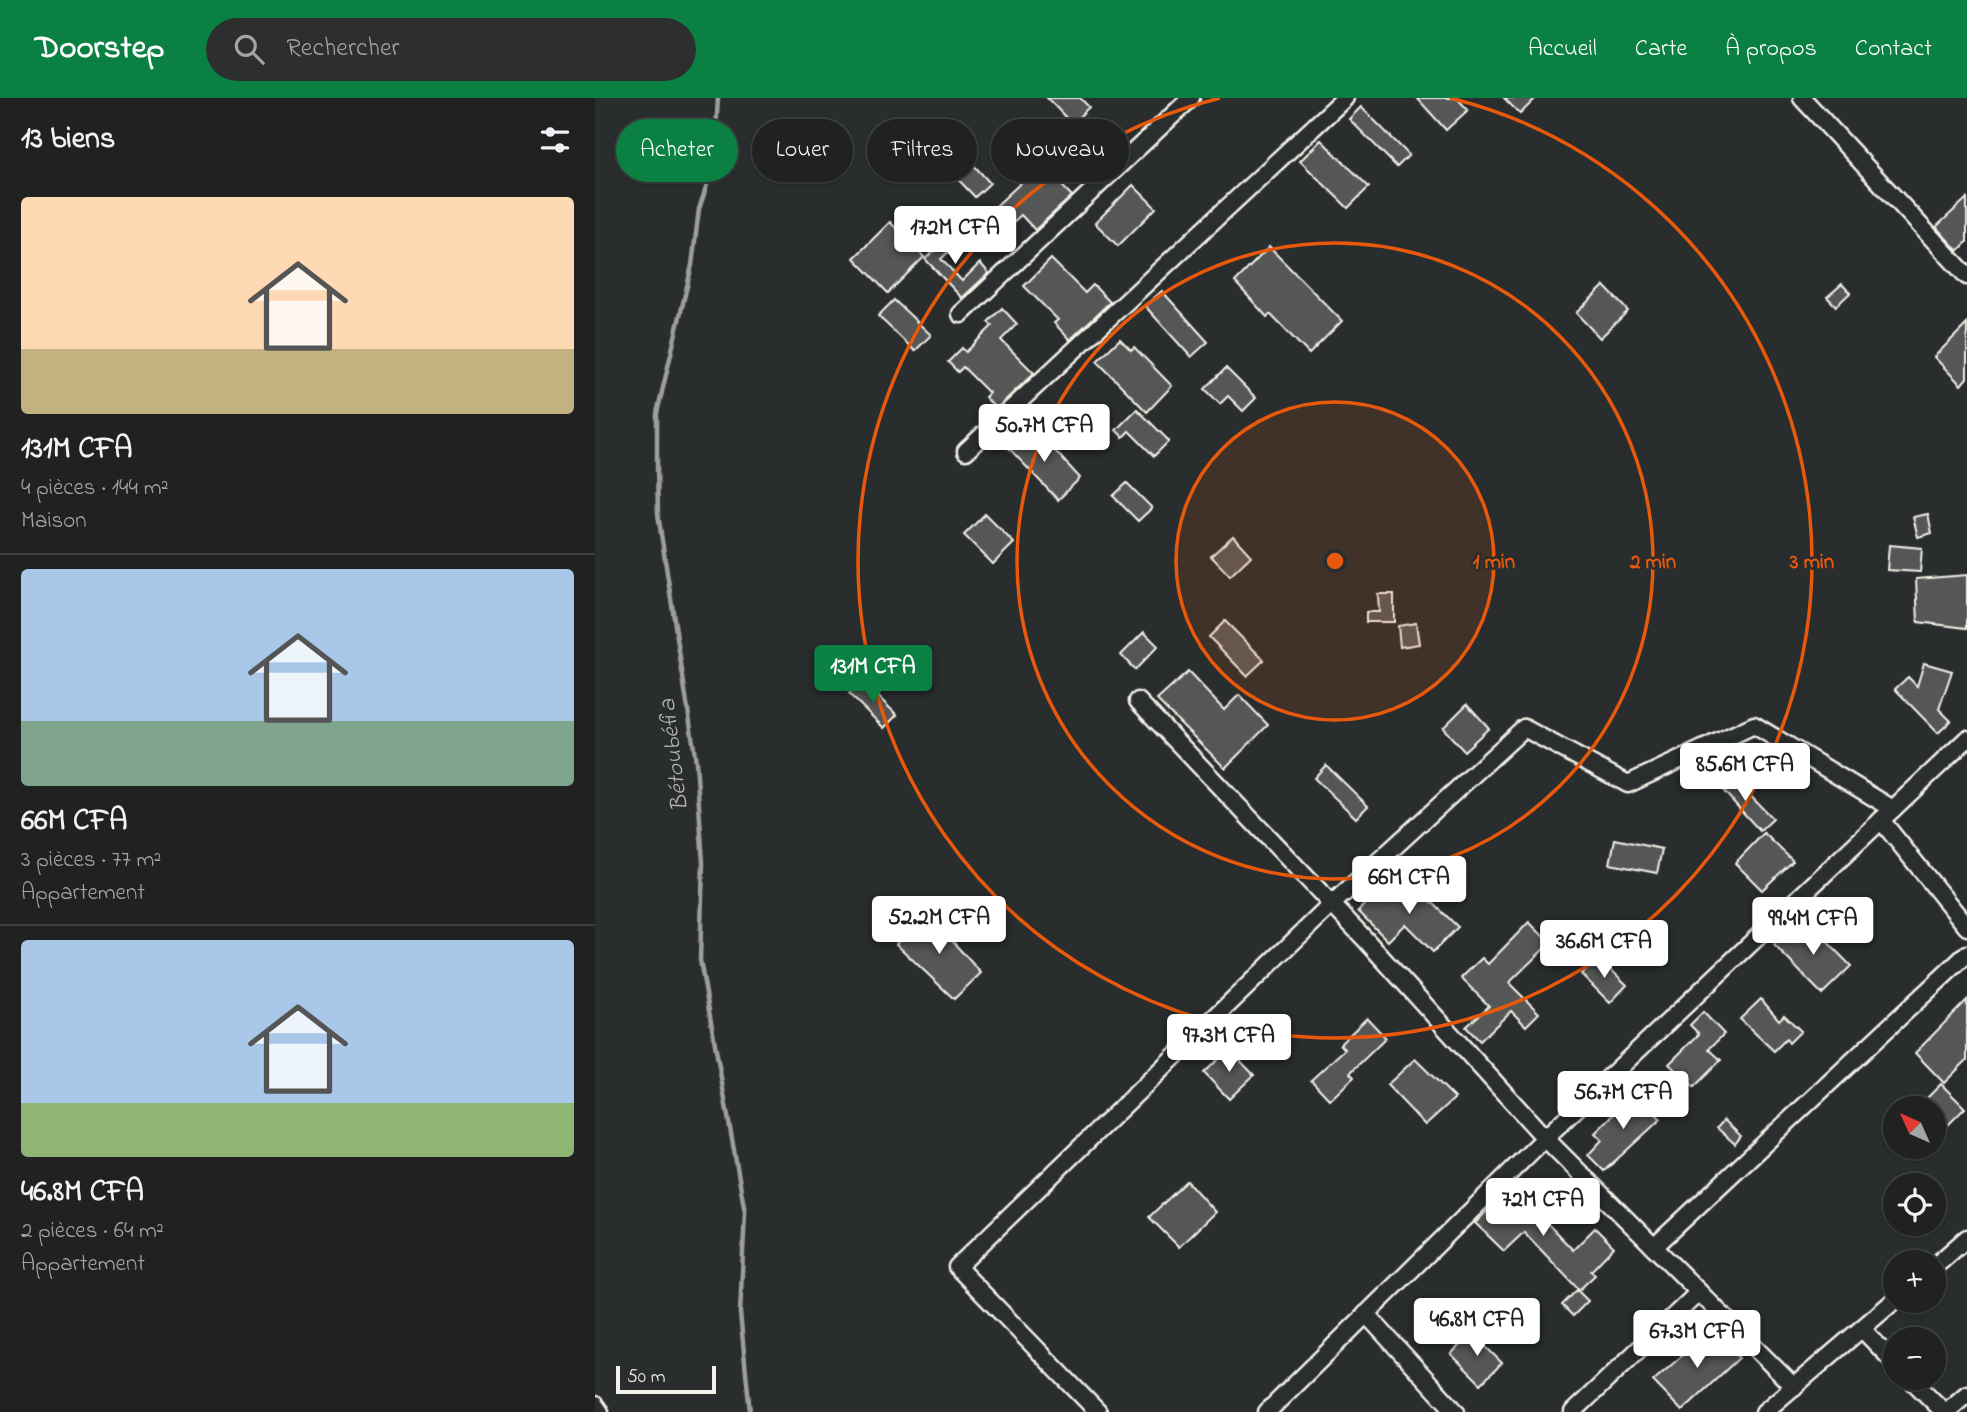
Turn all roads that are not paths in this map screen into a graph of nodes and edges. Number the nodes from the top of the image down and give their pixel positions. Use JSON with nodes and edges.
{"nodes":[{"id":1,"x":1191,"y":98,"type":"edge"},
{"id":2,"x":1345,"y":98,"type":"edge"},
{"id":3,"x":1802,"y":98,"type":"edge"},
{"id":4,"x":1967,"y":276,"type":"edge"},
{"id":5,"x":961,"y":314,"type":"dead end"},
{"id":6,"x":966,"y":451,"type":"dead end"},
{"id":7,"x":1138,"y":701,"type":"dead end"},
{"id":8,"x":1967,"y":739,"type":"edge"},
{"id":9,"x":1887,"y":815,"type":"junction"},
{"id":10,"x":1332,"y":904,"type":"junction"},
{"id":11,"x":1967,"y":927,"type":"edge"},
{"id":12,"x":1967,"y":954,"type":"edge"},
{"id":13,"x":1545,"y":1138,"type":"junction"},
{"id":14,"x":1967,"y":1238,"type":"edge"},
{"id":15,"x":1654,"y":1247,"type":"junction"},
{"id":16,"x":1946,"y":1256,"type":"edge"},
{"id":17,"x":1699,"y":1292,"type":"junction"},
{"id":18,"x":1883,"y":1311,"type":"edge"},
{"id":19,"x":1366,"y":1314,"type":"junction"},
{"id":20,"x":1862,"y":1329,"type":"junction"},
{"id":21,"x":1883,"y":1351,"type":"edge"},
{"id":22,"x":1794,"y":1387,"type":"junction"},
{"id":23,"x":1922,"y":1390,"type":"edge"},
{"id":24,"x":1967,"y":1394,"type":"edge"},
{"id":25,"x":595,"y":1405,"type":"edge"},
{"id":26,"x":600,"y":1412,"type":"edge"},
{"id":27,"x":1098,"y":1412,"type":"edge"},
{"id":28,"x":1267,"y":1412,"type":"edge"},
{"id":29,"x":1456,"y":1412,"type":"edge"},
{"id":30,"x":1573,"y":1412,"type":"edge"},
{"id":31,"x":1764,"y":1412,"type":"edge"},
{"id":32,"x":1945,"y":1412,"type":"edge"}],
"edges":[{"from":1,"to":5,"type":"street"},
{"from":2,"to":6,"type":"street"},
{"from":3,"to":4,"type":"street"},
{"from":7,"to":10,"type":"street"},
{"from":8,"to":9,"type":"street"},
{"from":9,"to":10,"type":"street"},
{"from":9,"to":11,"type":"street"},
{"from":9,"to":13,"type":"street"},
{"from":10,"to":13,"type":"street"},
{"from":10,"to":27,"type":"street"},
{"from":12,"to":15,"type":"street"},
{"from":13,"to":15,"type":"street"},
{"from":13,"to":19,"type":"street"},
{"from":14,"to":16,"type":"street"},
{"from":15,"to":17,"type":"street"},
{"from":17,"to":22,"type":"street"},
{"from":17,"to":30,"type":"street"},
{"from":18,"to":20,"type":"street"},
{"from":19,"to":28,"type":"street"},
{"from":19,"to":29,"type":"street"},
{"from":20,"to":21,"type":"street"},
{"from":20,"to":22,"type":"street"},
{"from":22,"to":31,"type":"street"},
{"from":23,"to":32,"type":"street"},
{"from":24,"to":32,"type":"street"},
{"from":25,"to":26,"type":"street"}]}
